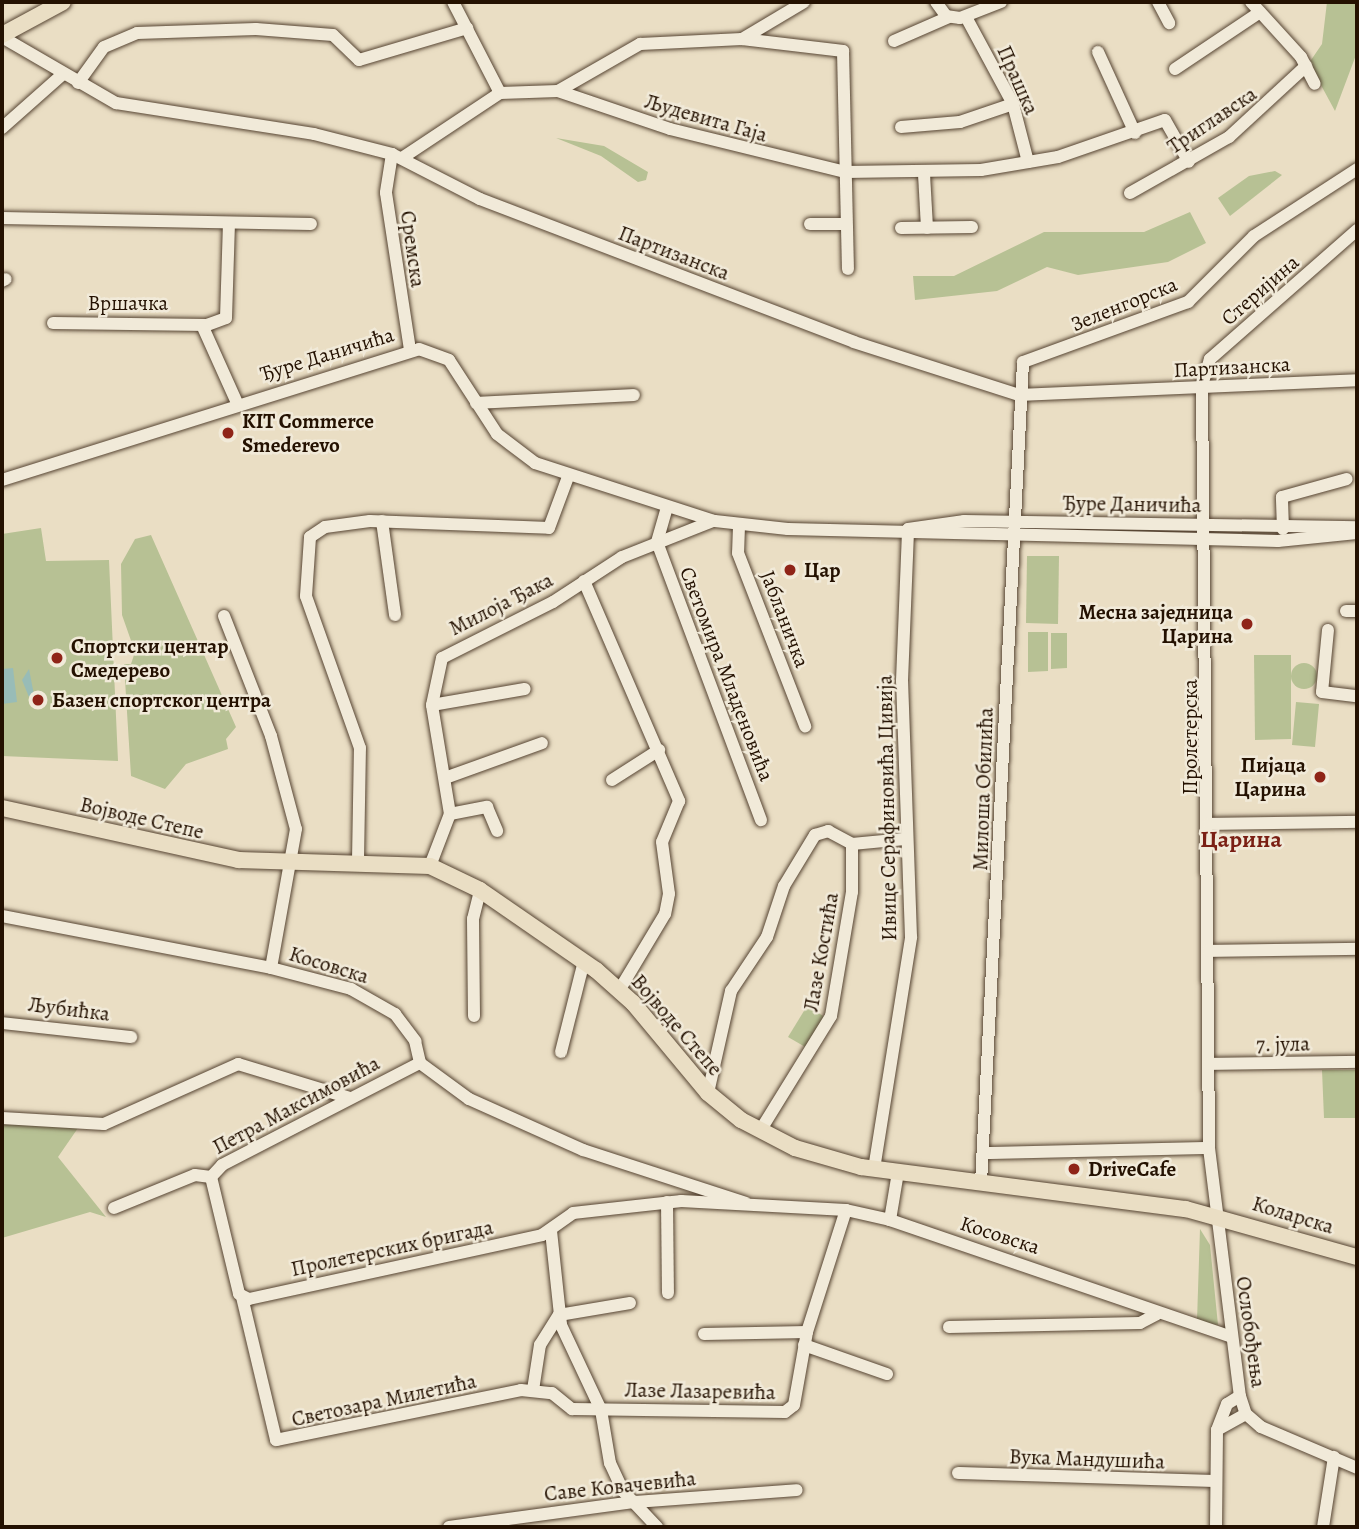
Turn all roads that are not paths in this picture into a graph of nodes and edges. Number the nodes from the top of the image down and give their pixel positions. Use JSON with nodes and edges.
{"nodes":[{"id":1,"x":62,"y":2,"type":"edge"},
{"id":2,"x":453,"y":2,"type":"edge"},
{"id":3,"x":804,"y":2,"type":"edge"},
{"id":4,"x":936,"y":2,"type":"edge"},
{"id":5,"x":1001,"y":2,"type":"edge"},
{"id":6,"x":1158,"y":2,"type":"edge"},
{"id":7,"x":1251,"y":2,"type":"edge"},
{"id":8,"x":1260,"y":12,"type":"junction"},
{"id":9,"x":949,"y":17,"type":"junction"},
{"id":10,"x":966,"y":17,"type":"junction"},
{"id":11,"x":1169,"y":23,"type":"dead end"},
{"id":12,"x":467,"y":28,"type":"junction"},
{"id":13,"x":2,"y":36,"type":"edge"},
{"id":14,"x":742,"y":39,"type":"junction"},
{"id":15,"x":894,"y":41,"type":"dead end"},
{"id":16,"x":1098,"y":52,"type":"dead end"},
{"id":17,"x":1306,"y":66,"type":"junction"},
{"id":18,"x":1175,"y":69,"type":"dead end"},
{"id":19,"x":62,"y":74,"type":"junction"},
{"id":20,"x":78,"y":83,"type":"junction"},
{"id":21,"x":1315,"y":84,"type":"dead end"},
{"id":22,"x":558,"y":91,"type":"junction"},
{"id":23,"x":500,"y":93,"type":"junction"},
{"id":24,"x":1013,"y":104,"type":"junction"},
{"id":25,"x":901,"y":127,"type":"dead end"},
{"id":26,"x":2,"y":128,"type":"edge"},
{"id":27,"x":1135,"y":133,"type":"junction"},
{"id":28,"x":397,"y":156,"type":"junction"},
{"id":29,"x":1028,"y":162,"type":"junction"},
{"id":30,"x":1189,"y":162,"type":"junction"},
{"id":31,"x":1357,"y":169,"type":"edge"},
{"id":32,"x":845,"y":172,"type":"junction"},
{"id":33,"x":924,"y":174,"type":"junction"},
{"id":34,"x":1129,"y":193,"type":"dead end"},
{"id":35,"x":2,"y":218,"type":"edge"},
{"id":36,"x":229,"y":224,"type":"junction"},
{"id":37,"x":311,"y":224,"type":"dead end"},
{"id":38,"x":810,"y":224,"type":"dead end"},
{"id":39,"x":846,"y":224,"type":"junction"},
{"id":40,"x":972,"y":227,"type":"dead end"},
{"id":41,"x":901,"y":228,"type":"dead end"},
{"id":42,"x":927,"y":228,"type":"junction"},
{"id":43,"x":1357,"y":230,"type":"edge"},
{"id":44,"x":848,"y":270,"type":"dead end"},
{"id":45,"x":53,"y":323,"type":"dead end"},
{"id":46,"x":202,"y":325,"type":"junction"},
{"id":47,"x":411,"y":349,"type":"junction"},
{"id":48,"x":1357,"y":380,"type":"edge"},
{"id":49,"x":1202,"y":386,"type":"junction"},
{"id":50,"x":634,"y":395,"type":"dead end"},
{"id":51,"x":1019,"y":396,"type":"junction"},
{"id":52,"x":237,"y":402,"type":"junction"},
{"id":53,"x":476,"y":402,"type":"junction"},
{"id":54,"x":568,"y":477,"type":"junction"},
{"id":55,"x":1347,"y":479,"type":"dead end"},
{"id":56,"x":2,"y":480,"type":"edge"},
{"id":57,"x":667,"y":508,"type":"junction"},
{"id":58,"x":382,"y":521,"type":"junction"},
{"id":59,"x":715,"y":521,"type":"junction"},
{"id":60,"x":739,"y":526,"type":"junction"},
{"id":61,"x":1357,"y":527,"type":"edge"},
{"id":62,"x":1012,"y":528,"type":"junction"},
{"id":63,"x":1283,"y":528,"type":"junction"},
{"id":64,"x":908,"y":529,"type":"junction"},
{"id":65,"x":1207,"y":532,"type":"junction"},
{"id":66,"x":1357,"y":533,"type":"edge"},
{"id":67,"x":657,"y":542,"type":"junction"},
{"id":68,"x":584,"y":581,"type":"junction"},
{"id":69,"x":395,"y":615,"type":"dead end"},
{"id":70,"x":224,"y":616,"type":"dead end"},
{"id":71,"x":1328,"y":630,"type":"dead end"},
{"id":72,"x":526,"y":689,"type":"dead end"},
{"id":73,"x":1357,"y":696,"type":"edge"},
{"id":74,"x":432,"y":705,"type":"junction"},
{"id":75,"x":805,"y":726,"type":"dead end"},
{"id":76,"x":542,"y":743,"type":"dead end"},
{"id":77,"x":659,"y":750,"type":"junction"},
{"id":78,"x":445,"y":778,"type":"junction"},
{"id":79,"x":612,"y":780,"type":"dead end"},
{"id":80,"x":2,"y":808,"type":"edge"},
{"id":81,"x":450,"y":814,"type":"junction"},
{"id":82,"x":761,"y":820,"type":"dead end"},
{"id":83,"x":1357,"y":822,"type":"edge"},
{"id":84,"x":1209,"y":824,"type":"junction"},
{"id":85,"x":497,"y":831,"type":"dead end"},
{"id":86,"x":905,"y":839,"type":"junction"},
{"id":87,"x":852,"y":844,"type":"junction"},
{"id":88,"x":358,"y":860,"type":"junction"},
{"id":89,"x":295,"y":863,"type":"junction"},
{"id":90,"x":430,"y":866,"type":"junction"},
{"id":91,"x":480,"y":890,"type":"junction"},
{"id":92,"x":2,"y":916,"type":"edge"},
{"id":93,"x":1357,"y":949,"type":"edge"},
{"id":94,"x":1208,"y":951,"type":"junction"},
{"id":95,"x":584,"y":961,"type":"junction"},
{"id":96,"x":271,"y":968,"type":"junction"},
{"id":97,"x":620,"y":989,"type":"junction"},
{"id":98,"x":474,"y":1016,"type":"dead end"},
{"id":99,"x":2,"y":1023,"type":"edge"},
{"id":100,"x":131,"y":1037,"type":"dead end"},
{"id":101,"x":561,"y":1052,"type":"dead end"},
{"id":102,"x":1357,"y":1062,"type":"edge"},
{"id":103,"x":420,"y":1063,"type":"junction"},
{"id":104,"x":1209,"y":1064,"type":"junction"},
{"id":105,"x":708,"y":1093,"type":"junction"},
{"id":106,"x":350,"y":1098,"type":"junction"},
{"id":107,"x":2,"y":1118,"type":"edge"},
{"id":108,"x":760,"y":1131,"type":"junction"},
{"id":109,"x":1209,"y":1148,"type":"junction"},
{"id":110,"x":986,"y":1153,"type":"junction"},
{"id":111,"x":874,"y":1168,"type":"junction"},
{"id":112,"x":898,"y":1172,"type":"junction"},
{"id":113,"x":211,"y":1177,"type":"junction"},
{"id":114,"x":981,"y":1183,"type":"junction"},
{"id":115,"x":667,"y":1202,"type":"junction"},
{"id":116,"x":749,"y":1205,"type":"junction"},
{"id":117,"x":114,"y":1208,"type":"dead end"},
{"id":118,"x":846,"y":1210,"type":"junction"},
{"id":119,"x":1215,"y":1214,"type":"junction"},
{"id":120,"x":890,"y":1220,"type":"junction"},
{"id":121,"x":551,"y":1231,"type":"junction"},
{"id":122,"x":1357,"y":1257,"type":"edge"},
{"id":123,"x":668,"y":1293,"type":"dead end"},
{"id":124,"x":242,"y":1297,"type":"junction"},
{"id":125,"x":630,"y":1303,"type":"dead end"},
{"id":126,"x":1157,"y":1314,"type":"junction"},
{"id":127,"x":559,"y":1315,"type":"junction"},
{"id":128,"x":949,"y":1327,"type":"dead end"},
{"id":129,"x":704,"y":1334,"type":"dead end"},
{"id":130,"x":1231,"y":1337,"type":"junction"},
{"id":131,"x":806,"y":1339,"type":"junction"},
{"id":132,"x":887,"y":1374,"type":"dead end"},
{"id":133,"x":533,"y":1390,"type":"junction"},
{"id":134,"x":1240,"y":1396,"type":"junction"},
{"id":135,"x":601,"y":1409,"type":"junction"},
{"id":136,"x":1246,"y":1414,"type":"junction"},
{"id":137,"x":1217,"y":1430,"type":"junction"},
{"id":138,"x":1334,"y":1457,"type":"junction"},
{"id":139,"x":1357,"y":1468,"type":"edge"},
{"id":140,"x":958,"y":1473,"type":"dead end"},
{"id":141,"x":1216,"y":1481,"type":"junction"},
{"id":142,"x":797,"y":1490,"type":"dead end"},
{"id":143,"x":635,"y":1502,"type":"junction"},
{"id":144,"x":449,"y":1527,"type":"edge"},
{"id":145,"x":657,"y":1527,"type":"edge"},
{"id":146,"x":1216,"y":1527,"type":"edge"},
{"id":147,"x":1323,"y":1527,"type":"edge"}],
"edges":[{"from":1,"to":13,"type":"main road"},
{"from":2,"to":12,"type":"street"},
{"from":3,"to":14,"type":"street"},
{"from":4,"to":9,"type":"street"},
{"from":5,"to":10,"type":"street"},
{"from":6,"to":11,"type":"street"},
{"from":7,"to":8,"type":"street"},
{"from":8,"to":17,"type":"street"},
{"from":8,"to":18,"type":"street"},
{"from":9,"to":10,"type":"street"},
{"from":9,"to":15,"type":"street"},
{"from":10,"to":24,"type":"street","name":"Прашка"},
{"from":12,"to":20,"type":"street"},
{"from":12,"to":23,"type":"street"},
{"from":13,"to":19,"type":"street","name":"Партизанска"},
{"from":14,"to":22,"type":"street"},
{"from":14,"to":32,"type":"street"},
{"from":16,"to":27,"type":"street"},
{"from":17,"to":21,"type":"street"},
{"from":17,"to":30,"type":"street","name":"Триглавска"},
{"from":19,"to":20,"type":"street","name":"Партизанска"},
{"from":19,"to":26,"type":"street"},
{"from":20,"to":28,"type":"street","name":"Партизанска"},
{"from":22,"to":23,"type":"street"},
{"from":22,"to":32,"type":"street","name":"Људевита Гаја"},
{"from":23,"to":28,"type":"street"},
{"from":24,"to":25,"type":"street"},
{"from":24,"to":29,"type":"street","name":"Прашка"},
{"from":27,"to":29,"type":"street","name":"Људевита Гаја"},
{"from":27,"to":30,"type":"street","name":"Људевита Гаја"},
{"from":28,"to":47,"type":"street","name":"Сремска"},
{"from":28,"to":51,"type":"street","name":"Партизанска"},
{"from":29,"to":33,"type":"street","name":"Људевита Гаја"},
{"from":30,"to":34,"type":"street","name":"Триглавска"},
{"from":31,"to":51,"type":"street","name":"Зеленгорска"},
{"from":32,"to":33,"type":"street","name":"Људевита Гаја"},
{"from":32,"to":39,"type":"street"},
{"from":33,"to":42,"type":"street"},
{"from":35,"to":36,"type":"street"},
{"from":36,"to":37,"type":"street"},
{"from":36,"to":46,"type":"street"},
{"from":38,"to":39,"type":"street"},
{"from":39,"to":44,"type":"street"},
{"from":40,"to":42,"type":"street"},
{"from":41,"to":42,"type":"street"},
{"from":43,"to":49,"type":"street","name":"Стеријина"},
{"from":45,"to":46,"type":"street","name":"Вршачка"},
{"from":46,"to":52,"type":"street"},
{"from":47,"to":52,"type":"street","name":"Ђуре Даничића"},
{"from":47,"to":53,"type":"street","name":"Ђуре Даничића"},
{"from":48,"to":49,"type":"street","name":"Партизанска"},
{"from":49,"to":51,"type":"street","name":"Партизанска"},
{"from":49,"to":65,"type":"street","name":"Пролетерска"},
{"from":50,"to":53,"type":"street"},
{"from":51,"to":62,"type":"street","name":"Милоша Обилића"},
{"from":52,"to":56,"type":"street","name":"Ђуре Даничића"},
{"from":53,"to":54,"type":"street","name":"Ђуре Даничића"},
{"from":54,"to":57,"type":"street","name":"Ђуре Даничића"},
{"from":54,"to":58,"type":"street"},
{"from":55,"to":63,"type":"street"},
{"from":57,"to":59,"type":"street","name":"Ђуре Даничића"},
{"from":57,"to":67,"type":"street"},
{"from":58,"to":69,"type":"street"},
{"from":58,"to":88,"type":"street"},
{"from":59,"to":60,"type":"street","name":"Ђуре Даничића"},
{"from":59,"to":67,"type":"street","name":"Милоја Ђака"},
{"from":60,"to":64,"type":"street","name":"Ђуре Даничића"},
{"from":60,"to":75,"type":"street","name":"Јабланичка"},
{"from":61,"to":63,"type":"street","name":"Ђуре Даничића"},
{"from":62,"to":64,"type":"street","name":"Ђуре Даничића"},
{"from":62,"to":65,"type":"street","name":"Ђуре Даничића"},
{"from":62,"to":110,"type":"street","name":"Милоша Обилића"},
{"from":63,"to":65,"type":"street","name":"Ђуре Даничића"},
{"from":64,"to":86,"type":"street","name":"Ивице Серафиновића Цивија"},
{"from":65,"to":66,"type":"street","name":"Ђуре Даничића"},
{"from":65,"to":84,"type":"street","name":"Пролетерска"},
{"from":67,"to":68,"type":"street","name":"Милоја Ђака"},
{"from":67,"to":82,"type":"street","name":"Светомира Младеновића"},
{"from":68,"to":74,"type":"street","name":"Милоја Ђака"},
{"from":68,"to":77,"type":"street"},
{"from":70,"to":89,"type":"street"},
{"from":71,"to":73,"type":"street"},
{"from":72,"to":74,"type":"street"},
{"from":74,"to":78,"type":"street","name":"Милоја Ђака"},
{"from":76,"to":78,"type":"street"},
{"from":77,"to":79,"type":"street"},
{"from":77,"to":97,"type":"street"},
{"from":78,"to":81,"type":"street","name":"Милоја Ђака"},
{"from":80,"to":89,"type":"main road","name":"Војводе Степе"},
{"from":81,"to":85,"type":"street"},
{"from":81,"to":90,"type":"street","name":"Милоја Ђака"},
{"from":83,"to":84,"type":"street"},
{"from":84,"to":94,"type":"street","name":"Пролетерска"},
{"from":86,"to":87,"type":"street"},
{"from":86,"to":111,"type":"street","name":"Ивице Серафиновића Цивија"},
{"from":87,"to":105,"type":"street"},
{"from":87,"to":108,"type":"street","name":"Лазе Костића"},
{"from":88,"to":89,"type":"main road","name":"Војводе Степе"},
{"from":88,"to":90,"type":"main road","name":"Војводе Степе"},
{"from":89,"to":96,"type":"street"},
{"from":90,"to":91,"type":"main road","name":"Војводе Степе"},
{"from":91,"to":95,"type":"main road","name":"Војводе Степе"},
{"from":91,"to":98,"type":"street"},
{"from":92,"to":96,"type":"street","name":"Косовска"},
{"from":93,"to":94,"type":"street"},
{"from":94,"to":104,"type":"street","name":"Пролетерска"},
{"from":95,"to":97,"type":"main road","name":"Војводе Степе"},
{"from":95,"to":101,"type":"street"},
{"from":96,"to":103,"type":"street","name":"Косовска"},
{"from":97,"to":105,"type":"main road","name":"Војводе Степе"},
{"from":99,"to":100,"type":"street","name":"Љубићка"},
{"from":102,"to":104,"type":"street","name":"7. јула"},
{"from":103,"to":106,"type":"street","name":"Петра Максимовића"},
{"from":103,"to":116,"type":"street","name":"Косовска"},
{"from":104,"to":109,"type":"street","name":"Пролетерска"},
{"from":105,"to":108,"type":"main road","name":"Војводе Степе"},
{"from":106,"to":107,"type":"street"},
{"from":106,"to":113,"type":"street","name":"Петра Максимовића"},
{"from":108,"to":111,"type":"main road","name":"Војводе Степе"},
{"from":109,"to":110,"type":"street"},
{"from":109,"to":119,"type":"street","name":"Пролетерска"},
{"from":110,"to":114,"type":"street","name":"Милоша Обилића"},
{"from":111,"to":112,"type":"main road","name":"Војводе Степе"},
{"from":112,"to":114,"type":"main road","name":"Војводе Степе"},
{"from":112,"to":120,"type":"street"},
{"from":113,"to":117,"type":"street","name":"Петра Максимовића"},
{"from":113,"to":124,"type":"street"},
{"from":114,"to":119,"type":"main road","name":"Војводе Степе"},
{"from":115,"to":116,"type":"street","name":"Косовска"},
{"from":115,"to":121,"type":"street","name":"Пролетерских бригада"},
{"from":115,"to":123,"type":"street"},
{"from":116,"to":118,"type":"street","name":"Косовска"},
{"from":118,"to":120,"type":"street","name":"Косовска"},
{"from":118,"to":131,"type":"street"},
{"from":119,"to":122,"type":"main road","name":"Коларска"},
{"from":119,"to":130,"type":"street","name":"Ослобођења"},
{"from":120,"to":126,"type":"street","name":"Косовска"},
{"from":121,"to":124,"type":"street","name":"Пролетерских бригада"},
{"from":121,"to":127,"type":"street"},
{"from":124,"to":133,"type":"street","name":"Светозара Милетића"},
{"from":125,"to":127,"type":"street"},
{"from":126,"to":128,"type":"street"},
{"from":126,"to":130,"type":"street","name":"Косовска"},
{"from":127,"to":133,"type":"street"},
{"from":127,"to":135,"type":"street"},
{"from":129,"to":131,"type":"street"},
{"from":130,"to":134,"type":"street","name":"Ослобођења"},
{"from":131,"to":132,"type":"street"},
{"from":131,"to":135,"type":"street","name":"Лазе Лазаревића"},
{"from":133,"to":135,"type":"street"},
{"from":134,"to":136,"type":"street","name":"Ослобођења"},
{"from":134,"to":137,"type":"street"},
{"from":135,"to":143,"type":"street"},
{"from":136,"to":137,"type":"street"},
{"from":136,"to":138,"type":"street","name":"Ослобођења"},
{"from":137,"to":141,"type":"street"},
{"from":138,"to":139,"type":"street","name":"Ослобођења"},
{"from":138,"to":147,"type":"street"},
{"from":140,"to":141,"type":"street","name":"Вука Мандушића"},
{"from":141,"to":146,"type":"street"},
{"from":142,"to":143,"type":"street","name":"Саве Ковачевића"},
{"from":143,"to":144,"type":"street","name":"Саве Ковачевића"},
{"from":143,"to":145,"type":"street"}]}
